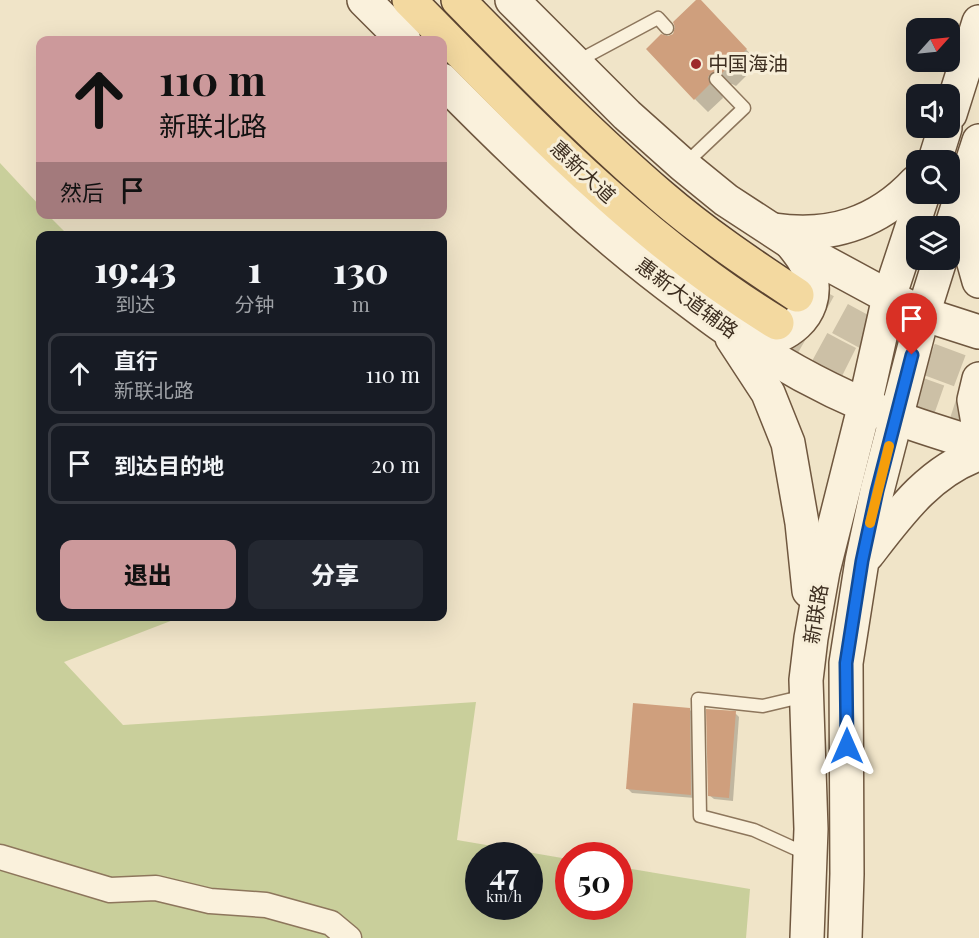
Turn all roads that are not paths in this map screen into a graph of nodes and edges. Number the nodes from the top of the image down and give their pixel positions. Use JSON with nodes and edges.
{"nodes":[{"id":1,"x":364,"y":0,"type":"edge"},
{"id":2,"x":409,"y":0,"type":"edge"},
{"id":3,"x":458,"y":0,"type":"edge"},
{"id":4,"x":512,"y":0,"type":"edge"},
{"id":5,"x":979,"y":22,"type":"edge"},
{"id":6,"x":668,"y":28,"type":"dead end"},
{"id":7,"x":400,"y":36,"type":"edge"},
{"id":8,"x":444,"y":36,"type":"edge"},
{"id":9,"x":447,"y":39,"type":"edge"},
{"id":10,"x":574,"y":63,"type":"junction"},
{"id":11,"x":716,"y":78,"type":"dead end"},
{"id":12,"x":959,"y":84,"type":"edge"},
{"id":13,"x":447,"y":85,"type":"edge"},
{"id":14,"x":979,"y":141,"type":"edge"},
{"id":15,"x":683,"y":165,"type":"junction"},
{"id":16,"x":963,"y":190,"type":"junction"},
{"id":17,"x":906,"y":191,"type":"edge"},
{"id":18,"x":920,"y":204,"type":"edge"},
{"id":19,"x":955,"y":216,"type":"edge"},
{"id":20,"x":780,"y":236,"type":"junction"},
{"id":21,"x":937,"y":270,"type":"edge"},
{"id":22,"x":979,"y":281,"type":"edge"},
{"id":23,"x":797,"y":295,"type":"tunnel mouth"},
{"id":24,"x":889,"y":297,"type":"junction"},
{"id":25,"x":923,"y":314,"type":"junction"},
{"id":26,"x":777,"y":323,"type":"tunnel mouth"},
{"id":27,"x":720,"y":324,"type":"junction"},
{"id":28,"x":979,"y":332,"type":"edge"},
{"id":29,"x":747,"y":342,"type":"junction"},
{"id":30,"x":979,"y":379,"type":"edge"},
{"id":31,"x":865,"y":404,"type":"junction"},
{"id":32,"x":897,"y":418,"type":"junction"},
{"id":33,"x":979,"y":429,"type":"edge"},
{"id":34,"x":979,"y":445,"type":"edge"},
{"id":35,"x":979,"y":454,"type":"edge"},
{"id":36,"x":862,"y":561,"type":"junction"},
{"id":37,"x":811,"y":638,"type":"junction"},
{"id":38,"x":807,"y":696,"type":"junction"},
{"id":39,"x":810,"y":856,"type":"junction"},
{"id":40,"x":0,"y":857,"type":"edge"},
{"id":41,"x":349,"y":938,"type":"edge"},
{"id":42,"x":807,"y":938,"type":"edge"},
{"id":43,"x":845,"y":938,"type":"edge"}],
"edges":[{"from":1,"to":7,"type":"main road"},
{"from":2,"to":8,"type":"main road","name":"惠新大道"},
{"from":3,"to":23,"type":"main road","name":"惠新大道"},
{"from":4,"to":10,"type":"main road"},
{"from":5,"to":12,"type":"main road"},
{"from":6,"to":10,"type":"lane"},
{"from":9,"to":26,"type":"main road","name":"惠新大道"},
{"from":10,"to":15,"type":"main road"},
{"from":11,"to":15,"type":"lane"},
{"from":13,"to":27,"type":"main road","name":"惠新大道辅路"},
{"from":14,"to":16,"type":"main road"},
{"from":15,"to":20,"type":"main road"},
{"from":16,"to":19,"type":"main road"},
{"from":16,"to":22,"type":"main road"},
{"from":17,"to":20,"type":"main road"},
{"from":18,"to":24,"type":"main road","name":"新联路"},
{"from":20,"to":24,"type":"main road"},
{"from":20,"to":29,"type":"main road"},
{"from":21,"to":25,"type":"main road","name":"新联路"},
{"from":24,"to":25,"type":"main road"},
{"from":24,"to":31,"type":"main road","name":"新联路"},
{"from":25,"to":28,"type":"main road"},
{"from":25,"to":32,"type":"main road","name":"新联路"},
{"from":27,"to":29,"type":"main road","name":"惠新大道辅路"},
{"from":27,"to":37,"type":"main road"},
{"from":29,"to":31,"type":"main road","name":"惠新大道辅路"},
{"from":30,"to":33,"type":"main road"},
{"from":31,"to":32,"type":"main road","name":"惠新大道辅路"},
{"from":31,"to":37,"type":"main road","name":"新联路"},
{"from":32,"to":34,"type":"main road","name":"惠新大道辅路"},
{"from":32,"to":36,"type":"main road","name":"新联路"},
{"from":35,"to":36,"type":"main road"},
{"from":36,"to":43,"type":"main road","name":"新联路"},
{"from":37,"to":38,"type":"main road","name":"新联路"},
{"from":38,"to":39,"type":"main road","name":"新联路"},
{"from":38,"to":39,"type":"lane"},
{"from":39,"to":42,"type":"main road","name":"新联路"},
{"from":40,"to":41,"type":"street"}]}
